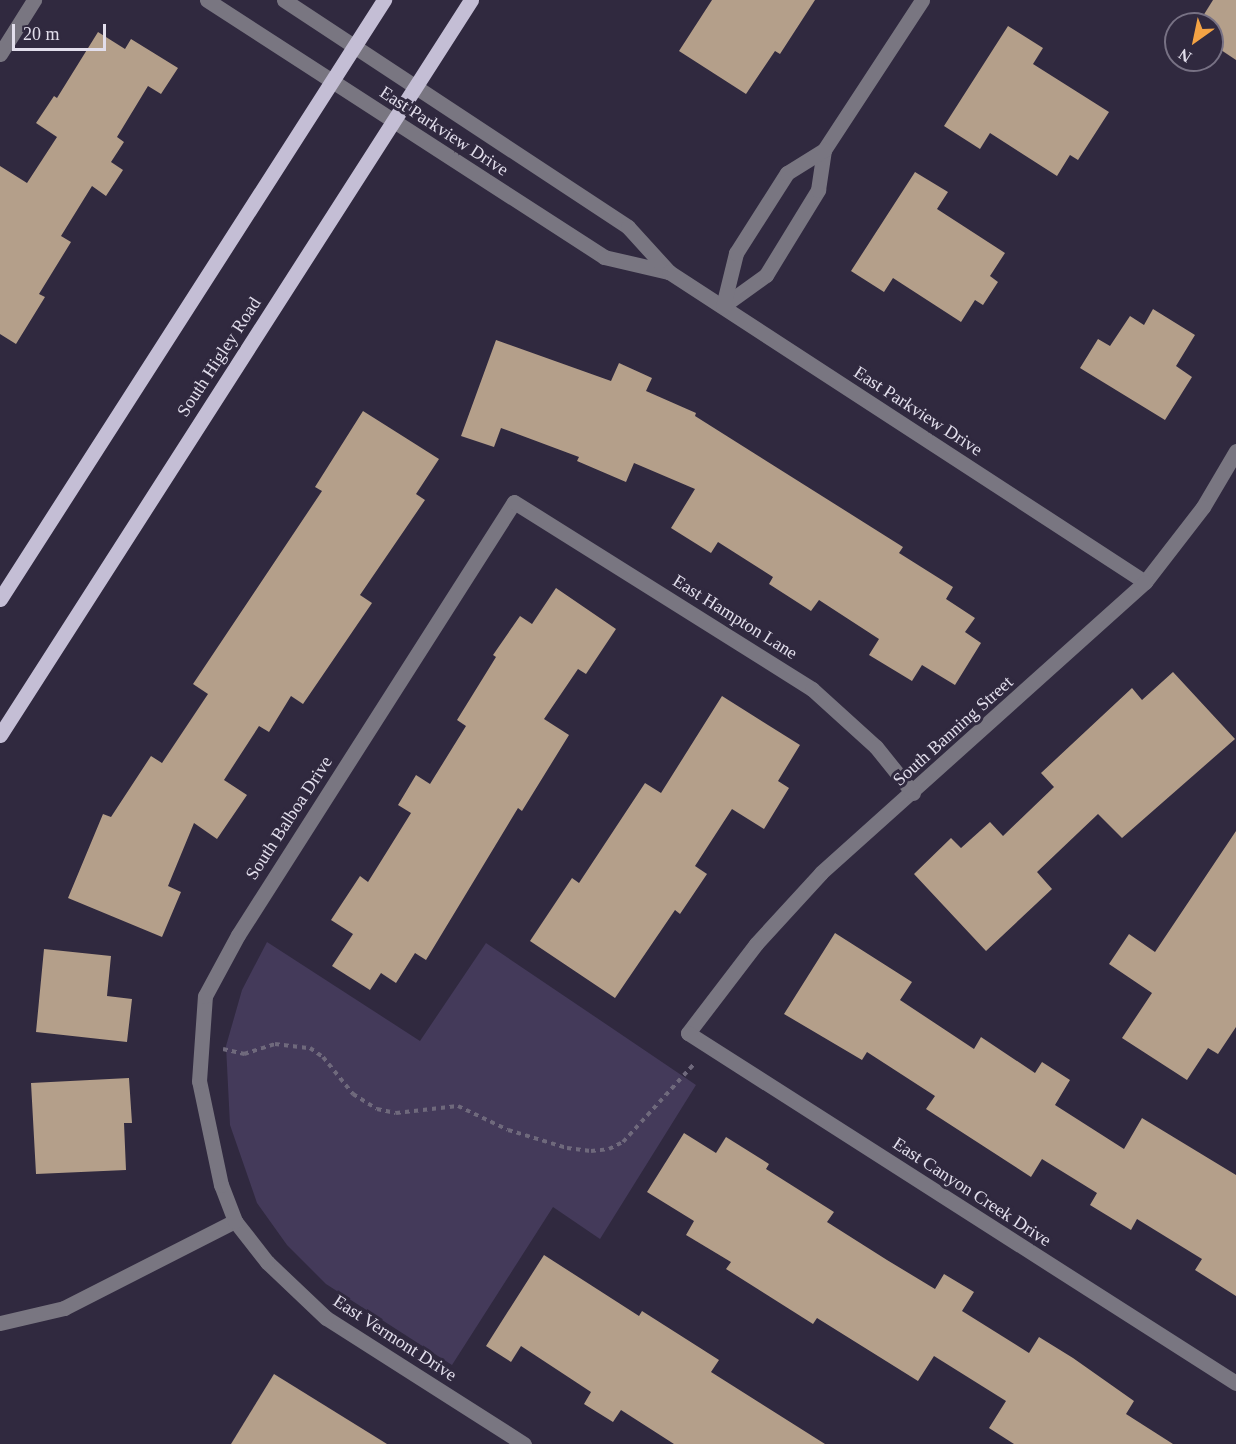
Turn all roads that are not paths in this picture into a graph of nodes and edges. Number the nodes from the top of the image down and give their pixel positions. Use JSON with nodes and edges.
{"nodes":[{"id":1,"x":34,"y":0,"type":"edge"},
{"id":2,"x":207,"y":0,"type":"edge"},
{"id":3,"x":284,"y":0,"type":"edge"},
{"id":4,"x":384,"y":0,"type":"edge"},
{"id":5,"x":471,"y":0,"type":"edge"},
{"id":6,"x":922,"y":0,"type":"edge"},
{"id":7,"x":353,"y":47,"type":"junction"},
{"id":8,"x":0,"y":54,"type":"edge"},
{"id":9,"x":331,"y":82,"type":"junction"},
{"id":10,"x":415,"y":87,"type":"junction"},
{"id":11,"x":393,"y":122,"type":"junction"},
{"id":12,"x":824,"y":150,"type":"junction"},
{"id":13,"x":669,"y":272,"type":"junction"},
{"id":14,"x":723,"y":306,"type":"junction"},
{"id":15,"x":1236,"y":451,"type":"edge"},
{"id":16,"x":514,"y":502,"type":"joint"},
{"id":17,"x":1145,"y":582,"type":"junction"},
{"id":18,"x":0,"y":599,"type":"edge"},
{"id":19,"x":0,"y":735,"type":"edge"},
{"id":20,"x":913,"y":793,"type":"junction"},
{"id":21,"x":688,"y":1033,"type":"joint"},
{"id":22,"x":221,"y":1185,"type":"joint"},
{"id":23,"x":235,"y":1221,"type":"junction"},
{"id":24,"x":0,"y":1323,"type":"edge"},
{"id":25,"x":1236,"y":1383,"type":"edge"},
{"id":26,"x":524,"y":1444,"type":"edge"}],
"edges":[{"from":1,"to":8,"type":"street"},
{"from":2,"to":9,"type":"street","name":"East Parkview Drive"},
{"from":3,"to":7,"type":"street","name":"East Parkview Drive"},
{"from":4,"to":7,"type":"main road"},
{"from":5,"to":10,"type":"main road","name":"South Higley Road"},
{"from":6,"to":12,"type":"street"},
{"from":7,"to":9,"type":"main road"},
{"from":7,"to":10,"type":"street","name":"East Parkview Drive"},
{"from":9,"to":11,"type":"street","name":"East Parkview Drive"},
{"from":9,"to":18,"type":"main road"},
{"from":10,"to":11,"type":"main road","name":"South Higley Road"},
{"from":10,"to":13,"type":"street","name":"East Parkview Drive"},
{"from":11,"to":13,"type":"street","name":"East Parkview Drive"},
{"from":11,"to":19,"type":"main road","name":"South Higley Road"},
{"from":12,"to":14,"type":"street"},
{"from":12,"to":14,"type":"street"},
{"from":13,"to":14,"type":"street","name":"East Parkview Drive"},
{"from":14,"to":17,"type":"street","name":"East Parkview Drive"},
{"from":15,"to":17,"type":"street","name":"South Banning Street"},
{"from":16,"to":20,"type":"street","name":"East Hampton Lane"},
{"from":16,"to":22,"type":"street","name":"South Balboa Drive"},
{"from":17,"to":20,"type":"street","name":"South Banning Street"},
{"from":20,"to":21,"type":"street","name":"South Banning Street"},
{"from":21,"to":25,"type":"street","name":"East Canyon Creek Drive"},
{"from":22,"to":23,"type":"street","name":"East Vermont Drive"},
{"from":23,"to":24,"type":"street"},
{"from":23,"to":26,"type":"street","name":"East Vermont Drive"}]}
